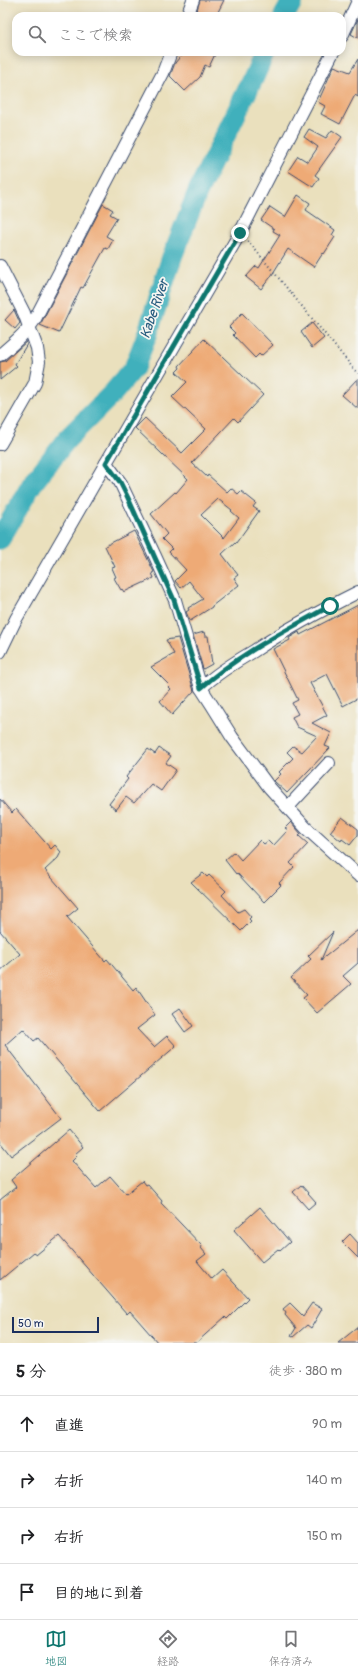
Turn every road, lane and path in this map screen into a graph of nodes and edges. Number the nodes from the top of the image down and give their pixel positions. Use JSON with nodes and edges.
{"nodes":[{"id":1,"x":193,"y":0,"type":"edge"},
{"id":2,"x":358,"y":1,"type":"edge"},
{"id":3,"x":188,"y":12,"type":"edge"},
{"id":4,"x":346,"y":27,"type":"edge"},
{"id":5,"x":169,"y":56,"type":"edge"},
{"id":6,"x":331,"y":56,"type":"edge"},
{"id":7,"x":240,"y":233,"type":"junction"},
{"id":8,"x":0,"y":266,"type":"edge"},
{"id":9,"x":29,"y":327,"type":"junction"},
{"id":10,"x":0,"y":355,"type":"edge"},
{"id":11,"x":358,"y":374,"type":"edge"},
{"id":12,"x":0,"y":444,"type":"edge"},
{"id":13,"x":106,"y":463,"type":"junction"},
{"id":14,"x":358,"y":592,"type":"edge"},
{"id":15,"x":0,"y":652,"type":"edge"},
{"id":16,"x":201,"y":688,"type":"junction"},
{"id":17,"x":329,"y":763,"type":"dead end"},
{"id":18,"x":288,"y":807,"type":"junction"},
{"id":19,"x":358,"y":875,"type":"edge"}],
"edges":[{"from":1,"to":3,"type":"street"},
{"from":2,"to":4,"type":"street"},
{"from":5,"to":9,"type":"street"},
{"from":6,"to":7,"type":"street"},
{"from":7,"to":11,"type":"path"},
{"from":7,"to":13,"type":"street"},
{"from":8,"to":9,"type":"street"},
{"from":9,"to":10,"type":"street"},
{"from":9,"to":12,"type":"street"},
{"from":13,"to":15,"type":"street"},
{"from":13,"to":16,"type":"street"},
{"from":14,"to":16,"type":"street"},
{"from":16,"to":18,"type":"street"},
{"from":17,"to":18,"type":"street"},
{"from":18,"to":19,"type":"street"}]}
